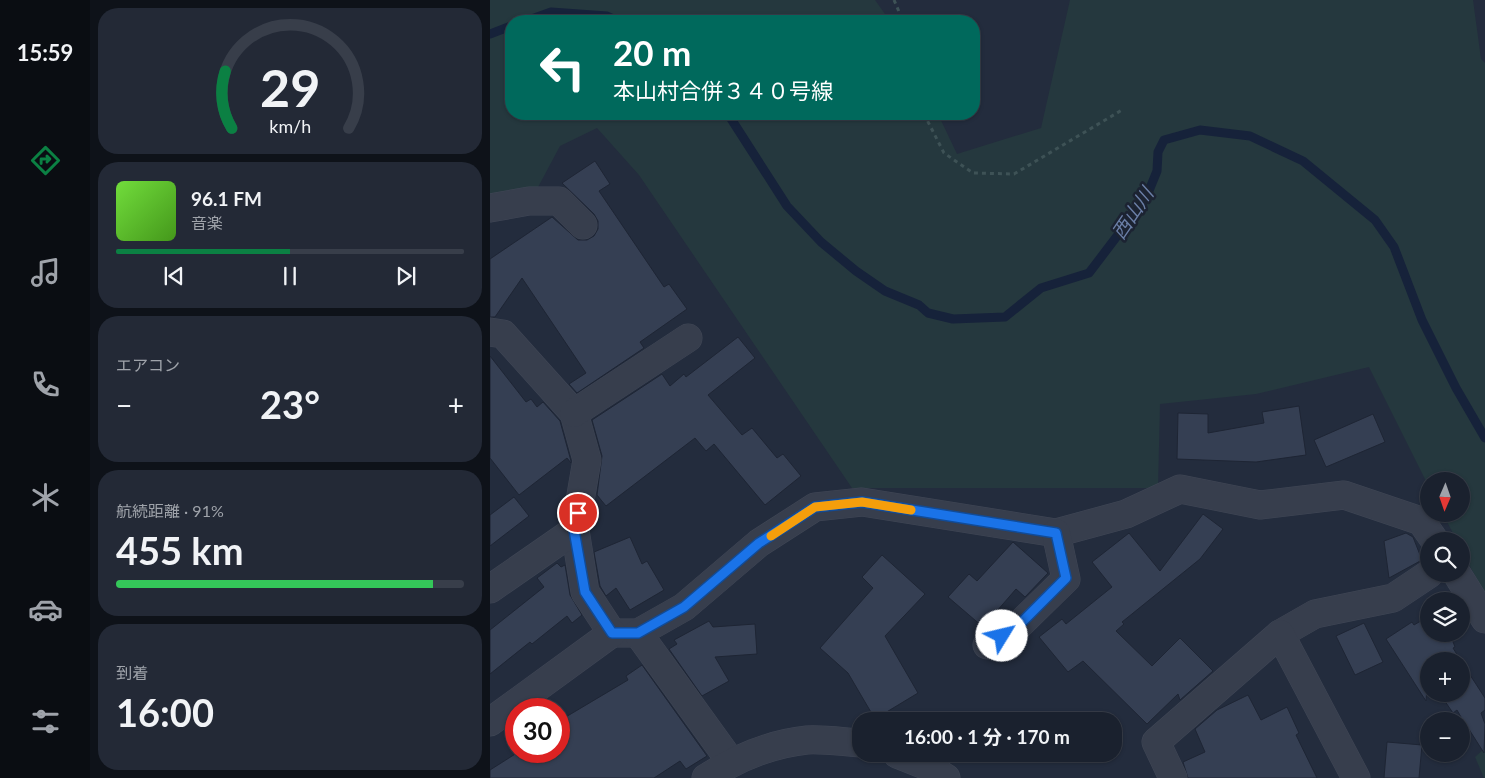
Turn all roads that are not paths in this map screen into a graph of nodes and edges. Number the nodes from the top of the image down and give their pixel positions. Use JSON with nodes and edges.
{"nodes":[{"id":1,"x":490,"y":208,"type":"edge"},
{"id":2,"x":583,"y":225,"type":"dead end"},
{"id":3,"x":490,"y":332,"type":"edge"},
{"id":4,"x":688,"y":338,"type":"dead end"},
{"id":5,"x":574,"y":413,"type":"junction"},
{"id":6,"x":574,"y":530,"type":"junction"},
{"id":7,"x":1428,"y":532,"type":"edge"},
{"id":8,"x":1056,"y":533,"type":"junction"},
{"id":9,"x":1420,"y":580,"type":"edge"},
{"id":10,"x":1462,"y":582,"type":"edge"},
{"id":11,"x":490,"y":589,"type":"edge"},
{"id":12,"x":1485,"y":619,"type":"edge"},
{"id":13,"x":625,"y":633,"type":"junction"},
{"id":14,"x":1280,"y":634,"type":"junction"},
{"id":15,"x":987,"y":645,"type":"dead end"},
{"id":16,"x":490,"y":722,"type":"edge"},
{"id":17,"x":852,"y":742,"type":"edge"},
{"id":18,"x":731,"y":762,"type":"junction"},
{"id":19,"x":916,"y":762,"type":"edge"},
{"id":20,"x":706,"y":778,"type":"edge"},
{"id":21,"x":946,"y":778,"type":"edge"},
{"id":22,"x":1172,"y":778,"type":"edge"},
{"id":23,"x":1356,"y":778,"type":"edge"}],
"edges":[{"from":1,"to":2,"type":"street"},
{"from":3,"to":5,"type":"street"},
{"from":4,"to":5,"type":"street"},
{"from":5,"to":6,"type":"street"},
{"from":6,"to":11,"type":"street"},
{"from":6,"to":13,"type":"street"},
{"from":7,"to":8,"type":"street"},
{"from":8,"to":13,"type":"street"},
{"from":8,"to":15,"type":"street"},
{"from":9,"to":14,"type":"street"},
{"from":10,"to":12,"type":"street"},
{"from":13,"to":16,"type":"street"},
{"from":13,"to":18,"type":"street"},
{"from":14,"to":22,"type":"street"},
{"from":14,"to":23,"type":"street"},
{"from":17,"to":18,"type":"street"},
{"from":18,"to":20,"type":"street"},
{"from":19,"to":21,"type":"street"}]}
